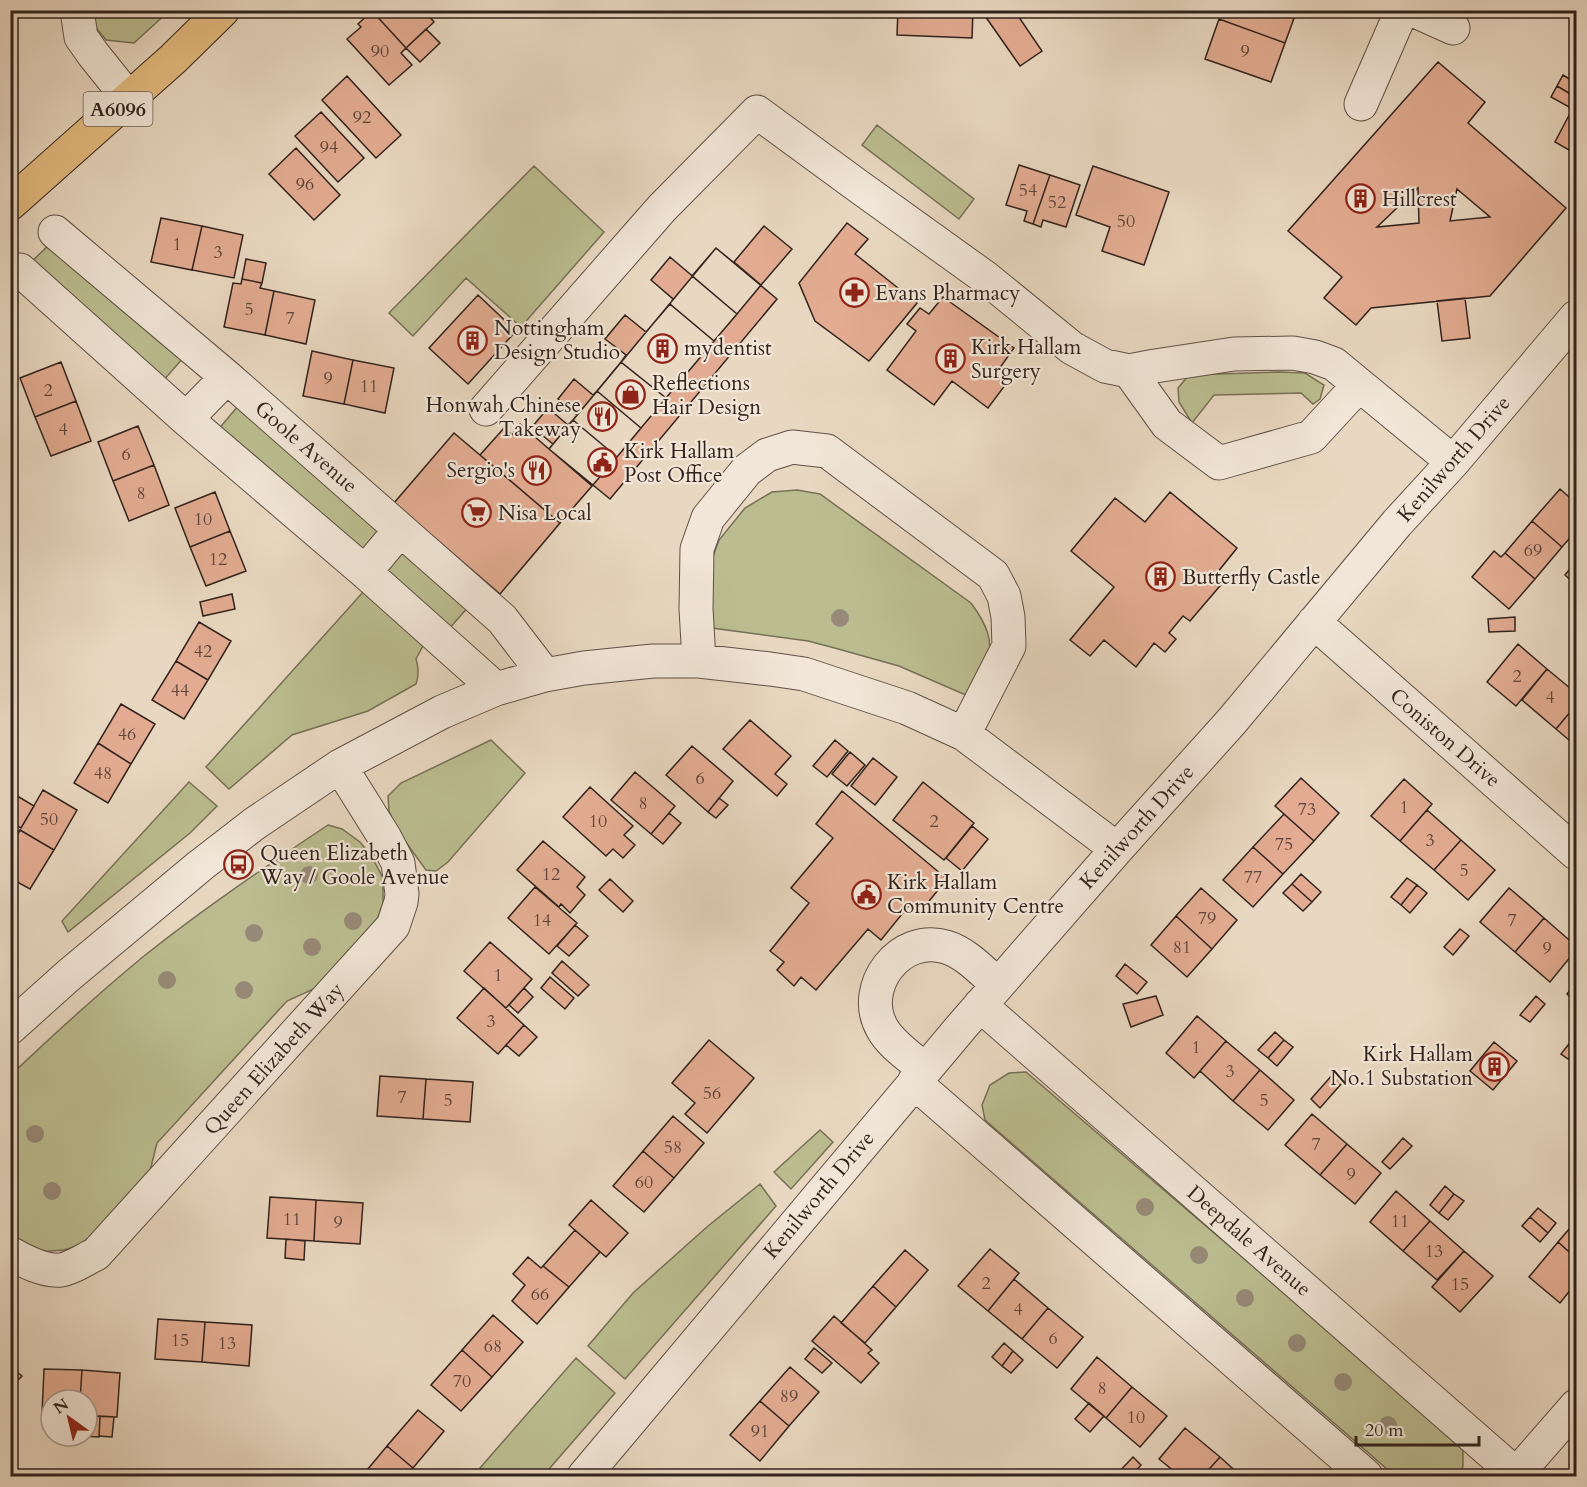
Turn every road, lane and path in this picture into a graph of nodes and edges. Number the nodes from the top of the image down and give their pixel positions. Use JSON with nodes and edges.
{"nodes":[{"id":1,"x":77,"y":10,"type":"edge"},
{"id":2,"x":224,"y":10,"type":"edge"},
{"id":3,"x":1402,"y":10,"type":"edge"},
{"id":4,"x":1413,"y":10,"type":"edge"},
{"id":5,"x":1453,"y":28,"type":"dead end"},
{"id":6,"x":129,"y":99,"type":"junction"},
{"id":7,"x":1361,"y":104,"type":"dead end"},
{"id":8,"x":10,"y":204,"type":"edge"},
{"id":9,"x":55,"y":232,"type":"dead end"},
{"id":10,"x":20,"y":270,"type":"dead end"},
{"id":11,"x":1576,"y":317,"type":"edge"},
{"id":12,"x":1129,"y":371,"type":"junction"},
{"id":13,"x":226,"y":377,"type":"junction"},
{"id":14,"x":1359,"y":385,"type":"junction"},
{"id":15,"x":486,"y":409,"type":"dead end"},
{"id":16,"x":186,"y":419,"type":"junction"},
{"id":17,"x":1453,"y":462,"type":"junction"},
{"id":18,"x":400,"y":530,"type":"junction"},
{"id":19,"x":365,"y":572,"type":"junction"},
{"id":20,"x":1314,"y":622,"type":"junction"},
{"id":21,"x":699,"y":662,"type":"junction"},
{"id":22,"x":544,"y":675,"type":"junction"},
{"id":23,"x":496,"y":689,"type":"junction"},
{"id":24,"x":964,"y":734,"type":"junction"},
{"id":25,"x":340,"y":766,"type":"junction"},
{"id":26,"x":1117,"y":849,"type":"junction"},
{"id":27,"x":1576,"y":853,"type":"edge"},
{"id":28,"x":989,"y":995,"type":"junction"},
{"id":29,"x":10,"y":1028,"type":"edge"},
{"id":30,"x":919,"y":1076,"type":"junction"},
{"id":31,"x":10,"y":1253,"type":"edge"},
{"id":32,"x":1576,"y":1406,"type":"edge"},
{"id":33,"x":591,"y":1474,"type":"edge"},
{"id":34,"x":1366,"y":1476,"type":"edge"},
{"id":35,"x":1517,"y":1476,"type":"edge"}],
"edges":[{"from":1,"to":6,"type":"street"},
{"from":2,"to":6,"type":"main road","number":"A6096"},
{"from":3,"to":7,"type":"street"},
{"from":4,"to":5,"type":"street"},
{"from":6,"to":8,"type":"main road","number":"A6096"},
{"from":9,"to":13,"type":"street","name":"Goole Avenue"},
{"from":10,"to":16,"type":"street"},
{"from":11,"to":17,"type":"street","name":"Kenilworth Drive"},
{"from":12,"to":14,"type":"street"},
{"from":12,"to":14,"type":"street"},
{"from":12,"to":15,"type":"street"},
{"from":13,"to":16,"type":"street"},
{"from":13,"to":18,"type":"street","name":"Goole Avenue"},
{"from":14,"to":17,"type":"street"},
{"from":16,"to":19,"type":"street"},
{"from":17,"to":20,"type":"street","name":"Kenilworth Drive"},
{"from":18,"to":19,"type":"street"},
{"from":18,"to":22,"type":"street","name":"Goole Avenue"},
{"from":19,"to":23,"type":"street"},
{"from":20,"to":26,"type":"street","name":"Kenilworth Drive"},
{"from":20,"to":27,"type":"street","name":"Coniston Drive"},
{"from":21,"to":22,"type":"street"},
{"from":21,"to":24,"type":"street"},
{"from":21,"to":24,"type":"street"},
{"from":22,"to":23,"type":"street"},
{"from":23,"to":25,"type":"street"},
{"from":24,"to":26,"type":"street"},
{"from":25,"to":29,"type":"street"},
{"from":25,"to":31,"type":"street","name":"Queen Elizabeth Way"},
{"from":26,"to":28,"type":"street","name":"Kenilworth Drive"},
{"from":28,"to":30,"type":"street","name":"Kenilworth Drive"},
{"from":28,"to":30,"type":"street"},
{"from":28,"to":35,"type":"street","name":"Deepdale Avenue"},
{"from":30,"to":33,"type":"street","name":"Kenilworth Drive"},
{"from":30,"to":34,"type":"street"},
{"from":32,"to":35,"type":"street"}]}
